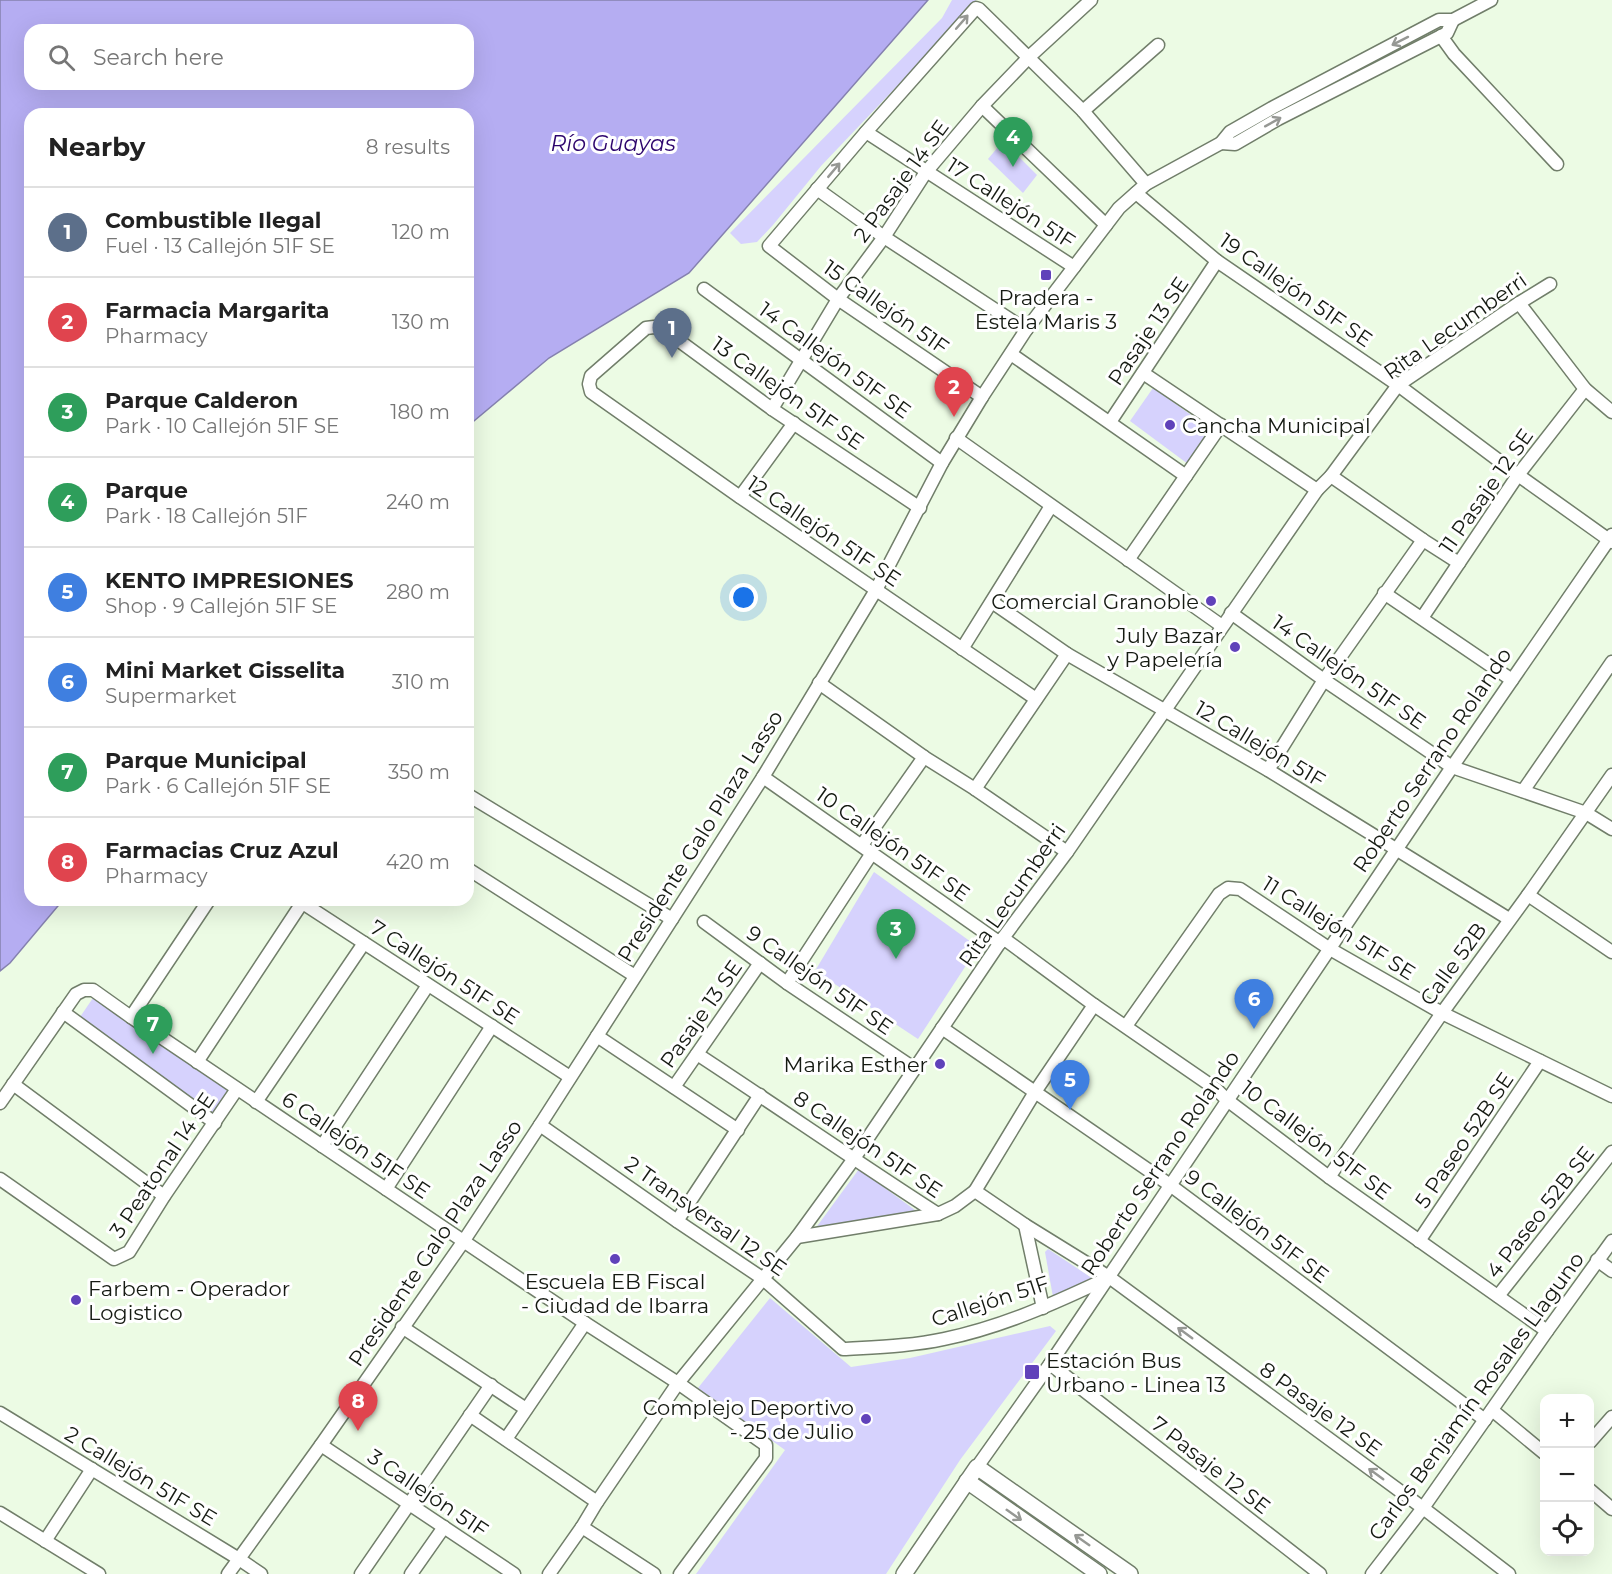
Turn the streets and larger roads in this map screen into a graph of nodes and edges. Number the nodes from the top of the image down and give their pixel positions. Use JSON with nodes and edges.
{"nodes":[{"id":1,"x":1091,"y":0,"type":"edge"},
{"id":2,"x":1491,"y":0,"type":"edge"},
{"id":3,"x":1453,"y":20,"type":"junction"},
{"id":4,"x":1441,"y":36,"type":"junction"},
{"id":5,"x":1158,"y":45,"type":"dead end"},
{"id":6,"x":1029,"y":57,"type":"junction"},
{"id":7,"x":982,"y":106,"type":"junction"},
{"id":8,"x":1083,"y":111,"type":"junction"},
{"id":9,"x":866,"y":132,"type":"junction"},
{"id":10,"x":1221,"y":143,"type":"junction"},
{"id":11,"x":1557,"y":164,"type":"dead end"},
{"id":12,"x":926,"y":172,"type":"junction"},
{"id":13,"x":1146,"y":184,"type":"junction"},
{"id":14,"x":817,"y":189,"type":"junction"},
{"id":15,"x":1136,"y":193,"type":"junction"},
{"id":16,"x":1106,"y":225,"type":"junction"},
{"id":17,"x":884,"y":237,"type":"junction"},
{"id":18,"x":1218,"y":261,"type":"junction"},
{"id":19,"x":1074,"y":267,"type":"junction"},
{"id":20,"x":1550,"y":284,"type":"dead end"},
{"id":21,"x":704,"y":289,"type":"dead end"},
{"id":22,"x":838,"y":299,"type":"junction"},
{"id":23,"x":1519,"y":303,"type":"junction"},
{"id":24,"x":1026,"y":330,"type":"junction"},
{"id":25,"x":1011,"y":354,"type":"junction"},
{"id":26,"x":801,"y":360,"type":"junction"},
{"id":27,"x":1143,"y":373,"type":"junction"},
{"id":28,"x":1398,"y":385,"type":"junction"},
{"id":29,"x":1585,"y":389,"type":"junction"},
{"id":30,"x":591,"y":392,"type":"joint"},
{"id":31,"x":982,"y":397,"type":"junction"},
{"id":32,"x":772,"y":409,"type":"junction"},
{"id":33,"x":1612,"y":412,"type":"edge"},
{"id":34,"x":1110,"y":422,"type":"junction"},
{"id":35,"x":794,"y":423,"type":"junction"},
{"id":36,"x":1221,"y":425,"type":"junction"},
{"id":37,"x":956,"y":438,"type":"junction"},
{"id":38,"x":942,"y":463,"type":"junction"},
{"id":39,"x":1518,"y":475,"type":"junction"},
{"id":40,"x":1186,"y":476,"type":"junction"},
{"id":41,"x":1331,"y":476,"type":"junction"},
{"id":42,"x":1317,"y":490,"type":"junction"},
{"id":43,"x":740,"y":497,"type":"junction"},
{"id":44,"x":1051,"y":506,"type":"junction"},
{"id":45,"x":920,"y":508,"type":"junction"},
{"id":46,"x":1611,"y":539,"type":"edge"},
{"id":47,"x":1423,"y":540,"type":"junction"},
{"id":48,"x":1128,"y":560,"type":"junction"},
{"id":49,"x":1459,"y":563,"type":"junction"},
{"id":50,"x":876,"y":590,"type":"junction"},
{"id":51,"x":1384,"y":593,"type":"junction"},
{"id":52,"x":992,"y":602,"type":"junction"},
{"id":53,"x":1231,"y":613,"type":"junction"},
{"id":54,"x":1422,"y":618,"type":"junction"},
{"id":55,"x":1222,"y":626,"type":"junction"},
{"id":56,"x":962,"y":649,"type":"junction"},
{"id":57,"x":1067,"y":654,"type":"junction"},
{"id":58,"x":1612,"y":662,"type":"edge"},
{"id":59,"x":1324,"y":680,"type":"junction"},
{"id":60,"x":1512,"y":680,"type":"junction"},
{"id":61,"x":819,"y":683,"type":"junction"},
{"id":62,"x":1036,"y":699,"type":"junction"},
{"id":63,"x":1164,"y":711,"type":"junction"},
{"id":64,"x":924,"y":757,"type":"junction"},
{"id":65,"x":1452,"y":767,"type":"junction"},
{"id":66,"x":1268,"y":770,"type":"junction"},
{"id":67,"x":1612,"y":775,"type":"edge"},
{"id":68,"x":763,"y":777,"type":"junction"},
{"id":69,"x":975,"y":789,"type":"junction"},
{"id":70,"x":1523,"y":791,"type":"junction"},
{"id":71,"x":474,"y":799,"type":"edge"},
{"id":72,"x":1586,"y":813,"type":"junction"},
{"id":73,"x":1612,"y":829,"type":"edge"},
{"id":74,"x":862,"y":845,"type":"junction"},
{"id":75,"x":1397,"y":849,"type":"junction"},
{"id":76,"x":1067,"y":852,"type":"junction"},
{"id":77,"x":872,"y":853,"type":"junction"},
{"id":78,"x":474,"y":873,"type":"edge"},
{"id":79,"x":1528,"y":895,"type":"junction"},
{"id":80,"x":205,"y":906,"type":"edge"},
{"id":81,"x":297,"y":906,"type":"edge"},
{"id":82,"x":308,"y":906,"type":"edge"},
{"id":83,"x":672,"y":919,"type":"junction"},
{"id":84,"x":1509,"y":919,"type":"junction"},
{"id":85,"x":704,"y":922,"type":"dead end"},
{"id":86,"x":1001,"y":941,"type":"junction"},
{"id":87,"x":364,"y":943,"type":"junction"},
{"id":88,"x":1330,"y":949,"type":"junction"},
{"id":89,"x":1612,"y":952,"type":"edge"},
{"id":90,"x":760,"y":963,"type":"junction"},
{"id":91,"x":635,"y":976,"type":"junction"},
{"id":92,"x":788,"y":983,"type":"junction"},
{"id":93,"x":428,"y":985,"type":"junction"},
{"id":94,"x":1094,"y":1005,"type":"junction"},
{"id":95,"x":63,"y":1012,"type":"junction"},
{"id":96,"x":1442,"y":1013,"type":"junction"},
{"id":97,"x":131,"y":1017,"type":"junction"},
{"id":98,"x":492,"y":1026,"type":"junction"},
{"id":99,"x":1125,"y":1026,"type":"junction"},
{"id":100,"x":942,"y":1029,"type":"junction"},
{"id":101,"x":597,"y":1036,"type":"junction"},
{"id":102,"x":697,"y":1054,"type":"junction"},
{"id":103,"x":1540,"y":1061,"type":"junction"},
{"id":104,"x":197,"y":1062,"type":"junction"},
{"id":105,"x":915,"y":1069,"type":"junction"},
{"id":106,"x":570,"y":1077,"type":"junction"},
{"id":107,"x":13,"y":1084,"type":"junction"},
{"id":108,"x":674,"y":1087,"type":"junction"},
{"id":109,"x":237,"y":1089,"type":"junction"},
{"id":110,"x":1035,"y":1092,"type":"junction"},
{"id":111,"x":760,"y":1095,"type":"junction"},
{"id":112,"x":1612,"y":1096,"type":"edge"},
{"id":113,"x":1227,"y":1100,"type":"junction"},
{"id":114,"x":256,"y":1102,"type":"junction"},
{"id":115,"x":0,"y":1103,"type":"edge"},
{"id":116,"x":215,"y":1123,"type":"junction"},
{"id":117,"x":540,"y":1125,"type":"junction"},
{"id":118,"x":738,"y":1130,"type":"junction"},
{"id":119,"x":322,"y":1146,"type":"junction"},
{"id":120,"x":1612,"y":1152,"type":"edge"},
{"id":121,"x":853,"y":1160,"type":"junction"},
{"id":122,"x":1329,"y":1177,"type":"junction"},
{"id":123,"x":0,"y":1179,"type":"edge"},
{"id":124,"x":1170,"y":1185,"type":"junction"},
{"id":125,"x":386,"y":1189,"type":"junction"},
{"id":126,"x":975,"y":1191,"type":"junction"},
{"id":127,"x":164,"y":1196,"type":"junction"},
{"id":128,"x":938,"y":1214,"type":"junction"},
{"id":129,"x":677,"y":1221,"type":"junction"},
{"id":130,"x":1026,"y":1225,"type":"junction"},
{"id":131,"x":797,"y":1237,"type":"junction"},
{"id":132,"x":1419,"y":1241,"type":"junction"},
{"id":133,"x":1612,"y":1241,"type":"edge"},
{"id":134,"x":463,"y":1242,"type":"junction"},
{"id":135,"x":1597,"y":1260,"type":"junction"},
{"id":136,"x":1612,"y":1270,"type":"edge"},
{"id":137,"x":1109,"y":1277,"type":"junction"},
{"id":138,"x":762,"y":1278,"type":"junction"},
{"id":139,"x":1498,"y":1296,"type":"junction"},
{"id":140,"x":1043,"y":1308,"type":"junction"},
{"id":141,"x":585,"y":1323,"type":"junction"},
{"id":142,"x":402,"y":1327,"type":"junction"},
{"id":143,"x":1547,"y":1331,"type":"junction"},
{"id":144,"x":843,"y":1349,"type":"joint"},
{"id":145,"x":1050,"y":1364,"type":"junction"},
{"id":146,"x":678,"y":1383,"type":"junction"},
{"id":147,"x":491,"y":1385,"type":"junction"},
{"id":148,"x":526,"y":1409,"type":"junction"},
{"id":149,"x":0,"y":1413,"type":"edge"},
{"id":150,"x":470,"y":1415,"type":"junction"},
{"id":151,"x":1488,"y":1415,"type":"junction"},
{"id":152,"x":1612,"y":1417,"type":"edge"},
{"id":153,"x":1594,"y":1437,"type":"edge"},
{"id":154,"x":506,"y":1439,"type":"junction"},
{"id":155,"x":321,"y":1445,"type":"junction"},
{"id":156,"x":1540,"y":1450,"type":"edge"},
{"id":157,"x":977,"y":1467,"type":"junction"},
{"id":158,"x":92,"y":1469,"type":"junction"},
{"id":159,"x":967,"y":1481,"type":"junction"},
{"id":160,"x":1594,"y":1493,"type":"edge"},
{"id":161,"x":597,"y":1502,"type":"junction"},
{"id":162,"x":409,"y":1504,"type":"junction"},
{"id":163,"x":1423,"y":1509,"type":"junction"},
{"id":164,"x":1612,"y":1509,"type":"edge"},
{"id":165,"x":0,"y":1513,"type":"edge"},
{"id":166,"x":444,"y":1527,"type":"junction"},
{"id":167,"x":582,"y":1527,"type":"junction"},
{"id":168,"x":45,"y":1541,"type":"junction"},
{"id":169,"x":239,"y":1559,"type":"junction"},
{"id":170,"x":84,"y":1570,"type":"edge"},
{"id":171,"x":99,"y":1574,"type":"edge"},
{"id":172,"x":228,"y":1574,"type":"edge"},
{"id":173,"x":261,"y":1574,"type":"edge"},
{"id":174,"x":361,"y":1574,"type":"edge"},
{"id":175,"x":411,"y":1574,"type":"edge"},
{"id":176,"x":514,"y":1574,"type":"edge"},
{"id":177,"x":549,"y":1574,"type":"edge"},
{"id":178,"x":654,"y":1574,"type":"edge"},
{"id":179,"x":680,"y":1574,"type":"edge"},
{"id":180,"x":904,"y":1574,"type":"edge"},
{"id":181,"x":1099,"y":1574,"type":"edge"},
{"id":182,"x":1130,"y":1574,"type":"edge"},
{"id":183,"x":1320,"y":1574,"type":"edge"},
{"id":184,"x":1372,"y":1574,"type":"edge"},
{"id":185,"x":1509,"y":1574,"type":"edge"}],
"edges":[{"from":1,"to":6,"type":"street","name":"2 Pasaje 14 SE"},
{"from":2,"to":3,"type":"street","name":"Presidente Galo Plaza Lasso"},
{"from":3,"to":4,"type":"street","name":"Presidente Galo Plaza Lasso"},
{"from":3,"to":10,"type":"street","name":"Presidente Galo Plaza Lasso","one_way":true},
{"from":10,"to":4,"type":"street","name":"Presidente Galo Plaza Lasso","one_way":true},
{"from":4,"to":11,"type":"street"},
{"from":5,"to":8,"type":"street"},
{"from":6,"to":7,"type":"street","name":"2 Pasaje 14 SE"},
{"from":6,"to":8,"type":"street"},
{"from":9,"to":6,"type":"street","one_way":true},
{"from":7,"to":12,"type":"street","name":"2 Pasaje 14 SE"},
{"from":7,"to":16,"type":"street"},
{"from":8,"to":13,"type":"street"},
{"from":9,"to":12,"type":"street","name":"17 Callejón 51F"},
{"from":14,"to":9,"type":"street","one_way":true},
{"from":10,"to":13,"type":"street","name":"Presidente Galo Plaza Lasso"},
{"from":12,"to":17,"type":"street","name":"2 Pasaje 14 SE"},
{"from":12,"to":19,"type":"street","name":"17 Callejón 51F"},
{"from":13,"to":15,"type":"street","name":"Presidente Galo Plaza Lasso"},
{"from":14,"to":17,"type":"street"},
{"from":14,"to":22,"type":"street","name":"15 Callejón 51F"},
{"from":15,"to":16,"type":"street","name":"Presidente Galo Plaza Lasso"},
{"from":15,"to":18,"type":"street","name":"19 Callejón 51F SE"},
{"from":16,"to":19,"type":"street","name":"Presidente Galo Plaza Lasso"},
{"from":17,"to":22,"type":"street","name":"2 Pasaje 14 SE"},
{"from":17,"to":24,"type":"street"},
{"from":18,"to":27,"type":"street","name":"Pasaje 13 SE"},
{"from":18,"to":28,"type":"street","name":"19 Callejón 51F SE"},
{"from":19,"to":24,"type":"street","name":"Presidente Galo Plaza Lasso"},
{"from":20,"to":23,"type":"street","name":"Rita Lecumberri"},
{"from":21,"to":26,"type":"street","name":"14 Callejón 51F SE"},
{"from":22,"to":26,"type":"street","name":"2 Pasaje 14 SE"},
{"from":22,"to":31,"type":"street","name":"15 Callejón 51F"},
{"from":23,"to":28,"type":"street","name":"Rita Lecumberri"},
{"from":23,"to":29,"type":"street"},
{"from":24,"to":25,"type":"street","name":"Presidente Galo Plaza Lasso"},
{"from":25,"to":31,"type":"street","name":"Presidente Galo Plaza Lasso"},
{"from":25,"to":34,"type":"street"},
{"from":26,"to":32,"type":"street","name":"2 Pasaje 14 SE"},
{"from":26,"to":38,"type":"street","name":"14 Callejón 51F SE"},
{"from":27,"to":34,"type":"street","name":"Pasaje 13 SE"},
{"from":27,"to":36,"type":"street"},
{"from":28,"to":39,"type":"street","name":"19 Callejón 51F SE"},
{"from":28,"to":41,"type":"street","name":"Rita Lecumberri"},
{"from":29,"to":33,"type":"street"},
{"from":29,"to":39,"type":"street","name":"11 Pasaje 12 SE"},
{"from":30,"to":32,"type":"street","name":"13 Callejón 51F SE"},
{"from":30,"to":43,"type":"street","name":"12 Callejón 51F SE"},
{"from":31,"to":37,"type":"street","name":"Presidente Galo Plaza Lasso"},
{"from":32,"to":35,"type":"street","name":"13 Callejón 51F SE"},
{"from":34,"to":40,"type":"street"},
{"from":35,"to":43,"type":"street"},
{"from":35,"to":45,"type":"street","name":"13 Callejón 51F SE"},
{"from":36,"to":40,"type":"street"},
{"from":36,"to":42,"type":"street"},
{"from":37,"to":38,"type":"street","name":"Presidente Galo Plaza Lasso"},
{"from":37,"to":44,"type":"street"},
{"from":38,"to":45,"type":"street","name":"Presidente Galo Plaza Lasso"},
{"from":39,"to":46,"type":"street","name":"19 Callejón 51F SE"},
{"from":39,"to":49,"type":"street","name":"11 Pasaje 12 SE"},
{"from":40,"to":48,"type":"street"},
{"from":41,"to":42,"type":"street","name":"Rita Lecumberri"},
{"from":41,"to":47,"type":"street"},
{"from":42,"to":53,"type":"street","name":"Rita Lecumberri"},
{"from":43,"to":50,"type":"street","name":"12 Callejón 51F SE"},
{"from":44,"to":48,"type":"street"},
{"from":44,"to":52,"type":"street"},
{"from":45,"to":50,"type":"street","name":"Presidente Galo Plaza Lasso"},
{"from":46,"to":60,"type":"street","name":"Roberto Serrano Rolando"},
{"from":47,"to":49,"type":"street"},
{"from":47,"to":51,"type":"street","name":"11 Pasaje 12 SE"},
{"from":48,"to":55,"type":"street"},
{"from":49,"to":54,"type":"street","name":"11 Pasaje 12 SE"},
{"from":50,"to":56,"type":"street","name":"12 Callejón 51F SE"},
{"from":50,"to":61,"type":"street","name":"Presidente Galo Plaza Lasso"},
{"from":51,"to":54,"type":"street"},
{"from":51,"to":59,"type":"street","name":"11 Pasaje 12 SE"},
{"from":52,"to":56,"type":"street"},
{"from":52,"to":57,"type":"street","name":"12 Callejón 51F"},
{"from":53,"to":55,"type":"street","name":"Rita Lecumberri"},
{"from":53,"to":59,"type":"street","name":"14 Callejón 51F SE"},
{"from":54,"to":60,"type":"street"},
{"from":55,"to":63,"type":"street","name":"Rita Lecumberri"},
{"from":56,"to":62,"type":"street","name":"12 Callejón 51F SE"},
{"from":57,"to":62,"type":"street"},
{"from":57,"to":63,"type":"street","name":"12 Callejón 51F"},
{"from":58,"to":70,"type":"street"},
{"from":59,"to":65,"type":"street","name":"14 Callejón 51F SE"},
{"from":59,"to":66,"type":"street","name":"11 Pasaje 12 SE"},
{"from":60,"to":65,"type":"street","name":"Roberto Serrano Rolando"},
{"from":61,"to":64,"type":"street"},
{"from":61,"to":68,"type":"street","name":"Presidente Galo Plaza Lasso"},
{"from":62,"to":69,"type":"street"},
{"from":63,"to":66,"type":"street","name":"12 Callejón 51F"},
{"from":63,"to":76,"type":"street","name":"Rita Lecumberri"},
{"from":64,"to":69,"type":"street"},
{"from":64,"to":74,"type":"street"},
{"from":65,"to":70,"type":"street","name":"14 Callejón 51F SE"},
{"from":65,"to":75,"type":"street","name":"Roberto Serrano Rolando"},
{"from":66,"to":75,"type":"street","name":"12 Callejón 51F"},
{"from":67,"to":72,"type":"street","name":"Calle 52B"},
{"from":68,"to":74,"type":"street","name":"10 Callejón 51F SE"},
{"from":68,"to":83,"type":"street","name":"Presidente Galo Plaza Lasso"},
{"from":69,"to":76,"type":"street"},
{"from":70,"to":72,"type":"street","name":"14 Callejón 51F SE"},
{"from":71,"to":83,"type":"street"},
{"from":72,"to":73,"type":"street","name":"14 Callejón 51F SE"},
{"from":72,"to":79,"type":"street","name":"Calle 52B"},
{"from":74,"to":77,"type":"street","name":"10 Callejón 51F SE"},
{"from":75,"to":84,"type":"street","name":"12 Callejón 51F"},
{"from":75,"to":88,"type":"street","name":"Roberto Serrano Rolando"},
{"from":76,"to":86,"type":"street","name":"Rita Lecumberri"},
{"from":77,"to":86,"type":"street","name":"10 Callejón 51F SE"},
{"from":77,"to":92,"type":"street"},
{"from":78,"to":91,"type":"street"},
{"from":79,"to":84,"type":"street","name":"Calle 52B"},
{"from":79,"to":89,"type":"street"},
{"from":80,"to":97,"type":"street"},
{"from":81,"to":104,"type":"street"},
{"from":82,"to":87,"type":"street","name":"7 Callejón 51F SE"},
{"from":83,"to":91,"type":"street","name":"Presidente Galo Plaza Lasso"},
{"from":84,"to":96,"type":"street","name":"Calle 52B"},
{"from":85,"to":90,"type":"street","name":"9 Callejón 51F SE"},
{"from":86,"to":94,"type":"street","name":"10 Callejón 51F SE"},
{"from":86,"to":100,"type":"street","name":"Rita Lecumberri"},
{"from":87,"to":93,"type":"street","name":"7 Callejón 51F SE"},
{"from":87,"to":114,"type":"street"},
{"from":88,"to":96,"type":"street","name":"11 Callejón 51F SE"},
{"from":88,"to":99,"type":"street","name":"11 Callejón 51F SE"},
{"from":88,"to":113,"type":"street","name":"Roberto Serrano Rolando"},
{"from":90,"to":92,"type":"street","name":"9 Callejón 51F SE"},
{"from":90,"to":102,"type":"street","name":"Pasaje 13 SE"},
{"from":91,"to":101,"type":"street","name":"Presidente Galo Plaza Lasso"},
{"from":92,"to":105,"type":"street","name":"9 Callejón 51F SE"},
{"from":93,"to":98,"type":"street","name":"7 Callejón 51F SE"},
{"from":93,"to":119,"type":"street"},
{"from":94,"to":99,"type":"street","name":"10 Callejón 51F SE"},
{"from":94,"to":110,"type":"street"},
{"from":95,"to":97,"type":"street","name":"6 Callejón 51F SE"},
{"from":95,"to":107,"type":"street"},
{"from":95,"to":116,"type":"street"},
{"from":96,"to":103,"type":"street","name":"11 Callejón 51F SE"},
{"from":96,"to":122,"type":"street","name":"Calle 52B"},
{"from":97,"to":104,"type":"street","name":"6 Callejón 51F SE"},
{"from":98,"to":106,"type":"street","name":"7 Callejón 51F SE"},
{"from":98,"to":125,"type":"street"},
{"from":99,"to":113,"type":"street","name":"10 Callejón 51F SE"},
{"from":100,"to":105,"type":"street","name":"Rita Lecumberri"},
{"from":100,"to":110,"type":"street","name":"9 Callejón 51F SE"},
{"from":101,"to":106,"type":"street","name":"Presidente Galo Plaza Lasso"},
{"from":101,"to":108,"type":"street"},
{"from":102,"to":108,"type":"street","name":"Pasaje 13 SE"},
{"from":102,"to":111,"type":"street","name":"8 Callejón 51F SE"},
{"from":103,"to":112,"type":"street","name":"11 Callejón 51F SE"},
{"from":103,"to":132,"type":"street","name":"5 Paseo 52B SE"},
{"from":104,"to":109,"type":"street","name":"6 Callejón 51F SE"},
{"from":105,"to":121,"type":"street","name":"Rita Lecumberri"},
{"from":106,"to":117,"type":"street","name":"Presidente Galo Plaza Lasso"},
{"from":107,"to":115,"type":"street"},
{"from":107,"to":127,"type":"street"},
{"from":108,"to":118,"type":"street"},
{"from":109,"to":114,"type":"street","name":"6 Callejón 51F SE"},
{"from":109,"to":116,"type":"street","name":"3 Peatonal 14 SE"},
{"from":110,"to":124,"type":"street","name":"9 Callejón 51F SE"},
{"from":110,"to":126,"type":"street"},
{"from":111,"to":118,"type":"street"},
{"from":111,"to":121,"type":"street","name":"8 Callejón 51F SE"},
{"from":113,"to":122,"type":"street","name":"10 Callejón 51F SE"},
{"from":113,"to":124,"type":"street","name":"Roberto Serrano Rolando"},
{"from":114,"to":119,"type":"street","name":"6 Callejón 51F SE"},
{"from":116,"to":127,"type":"street","name":"3 Peatonal 14 SE"},
{"from":117,"to":129,"type":"street","name":"2 Transversal 12 SE"},
{"from":117,"to":134,"type":"street","name":"Presidente Galo Plaza Lasso"},
{"from":118,"to":129,"type":"street"},
{"from":119,"to":125,"type":"street","name":"6 Callejón 51F SE"},
{"from":120,"to":139,"type":"street","name":"4 Paseo 52B SE"},
{"from":121,"to":128,"type":"street","name":"8 Callejón 51F SE"},
{"from":121,"to":131,"type":"street","name":"Rita Lecumberri"},
{"from":122,"to":132,"type":"street","name":"10 Callejón 51F SE"},
{"from":123,"to":127,"type":"street","name":"3 Peatonal 14 SE"},
{"from":124,"to":137,"type":"street","name":"Roberto Serrano Rolando"},
{"from":124,"to":151,"type":"street","name":"9 Callejón 51F SE"},
{"from":125,"to":134,"type":"street","name":"6 Callejón 51F SE"},
{"from":126,"to":128,"type":"street","name":"8 Callejón 51F SE"},
{"from":126,"to":130,"type":"street","name":"8 Callejón 51F SE"},
{"from":128,"to":131,"type":"street"},
{"from":129,"to":138,"type":"street","name":"2 Transversal 12 SE"},
{"from":130,"to":137,"type":"street","name":"8 Callejón 51F SE"},
{"from":130,"to":140,"type":"street"},
{"from":131,"to":138,"type":"street","name":"Rita Lecumberri"},
{"from":132,"to":139,"type":"street","name":"10 Callejón 51F SE"},
{"from":133,"to":135,"type":"street","name":"Carlos Benjamín Rosales Llaguno"},
{"from":134,"to":141,"type":"street","name":"6 Callejón 51F SE"},
{"from":134,"to":142,"type":"street","name":"Presidente Galo Plaza Lasso"},
{"from":135,"to":136,"type":"street"},
{"from":135,"to":143,"type":"street","name":"Carlos Benjamín Rosales Llaguno"},
{"from":137,"to":140,"type":"street","name":"Callejón 51F"},
{"from":137,"to":145,"type":"street","name":"Roberto Serrano Rolando"},
{"from":163,"to":137,"type":"street","name":"8 Pasaje 12 SE","one_way":true},
{"from":138,"to":144,"type":"street","name":"2 Transversal 12 SE"},
{"from":138,"to":146,"type":"street","name":"Rita Lecumberri"},
{"from":139,"to":143,"type":"street","name":"10 Callejón 51F SE"},
{"from":140,"to":144,"type":"street","name":"Callejón 51F"},
{"from":141,"to":146,"type":"street","name":"6 Callejón 51F SE"},
{"from":141,"to":148,"type":"street"},
{"from":142,"to":147,"type":"street"},
{"from":142,"to":155,"type":"street","name":"Presidente Galo Plaza Lasso"},
{"from":143,"to":151,"type":"street","name":"Carlos Benjamín Rosales Llaguno"},
{"from":145,"to":157,"type":"street","name":"Roberto Serrano Rolando"},
{"from":145,"to":183,"type":"street","name":"7 Pasaje 12 SE"},
{"from":146,"to":161,"type":"street","name":"Rita Lecumberri"},
{"from":146,"to":179,"type":"street","name":"6 Callejón 51F SE"},
{"from":147,"to":148,"type":"street"},
{"from":147,"to":150,"type":"street"},
{"from":148,"to":154,"type":"street"},
{"from":149,"to":158,"type":"street","name":"2 Callejón 51F SE"},
{"from":150,"to":154,"type":"street"},
{"from":150,"to":162,"type":"street"},
{"from":151,"to":156,"type":"street","name":"9 Callejón 51F SE"},
{"from":151,"to":163,"type":"street","name":"Carlos Benjamín Rosales Llaguno"},
{"from":152,"to":153,"type":"street"},
{"from":154,"to":161,"type":"street"},
{"from":155,"to":162,"type":"street","name":"3 Callejón 51F"},
{"from":155,"to":169,"type":"street","name":"Presidente Galo Plaza Lasso"},
{"from":157,"to":159,"type":"street","name":"Roberto Serrano Rolando"},
{"from":182,"to":157,"type":"street","one_way":true},
{"from":158,"to":168,"type":"street"},
{"from":158,"to":169,"type":"street","name":"2 Callejón 51F SE"},
{"from":159,"to":180,"type":"street","name":"Roberto Serrano Rolando"},
{"from":159,"to":181,"type":"street","one_way":true},
{"from":160,"to":164,"type":"street"},
{"from":161,"to":167,"type":"street","name":"Rita Lecumberri"},
{"from":162,"to":166,"type":"street","name":"3 Callejón 51F"},
{"from":162,"to":174,"type":"street"},
{"from":163,"to":184,"type":"street","name":"Carlos Benjamín Rosales Llaguno"},
{"from":163,"to":185,"type":"street","name":"8 Pasaje 12 SE"},
{"from":165,"to":168,"type":"street"},
{"from":166,"to":175,"type":"street"},
{"from":166,"to":176,"type":"street","name":"3 Callejón 51F"},
{"from":167,"to":177,"type":"street","name":"Rita Lecumberri"},
{"from":167,"to":178,"type":"street"},
{"from":168,"to":170,"type":"street"},
{"from":169,"to":172,"type":"street","name":"Presidente Galo Plaza Lasso"},
{"from":169,"to":173,"type":"street","name":"2 Callejón 51F SE"},
{"from":170,"to":171,"type":"street"}]}
